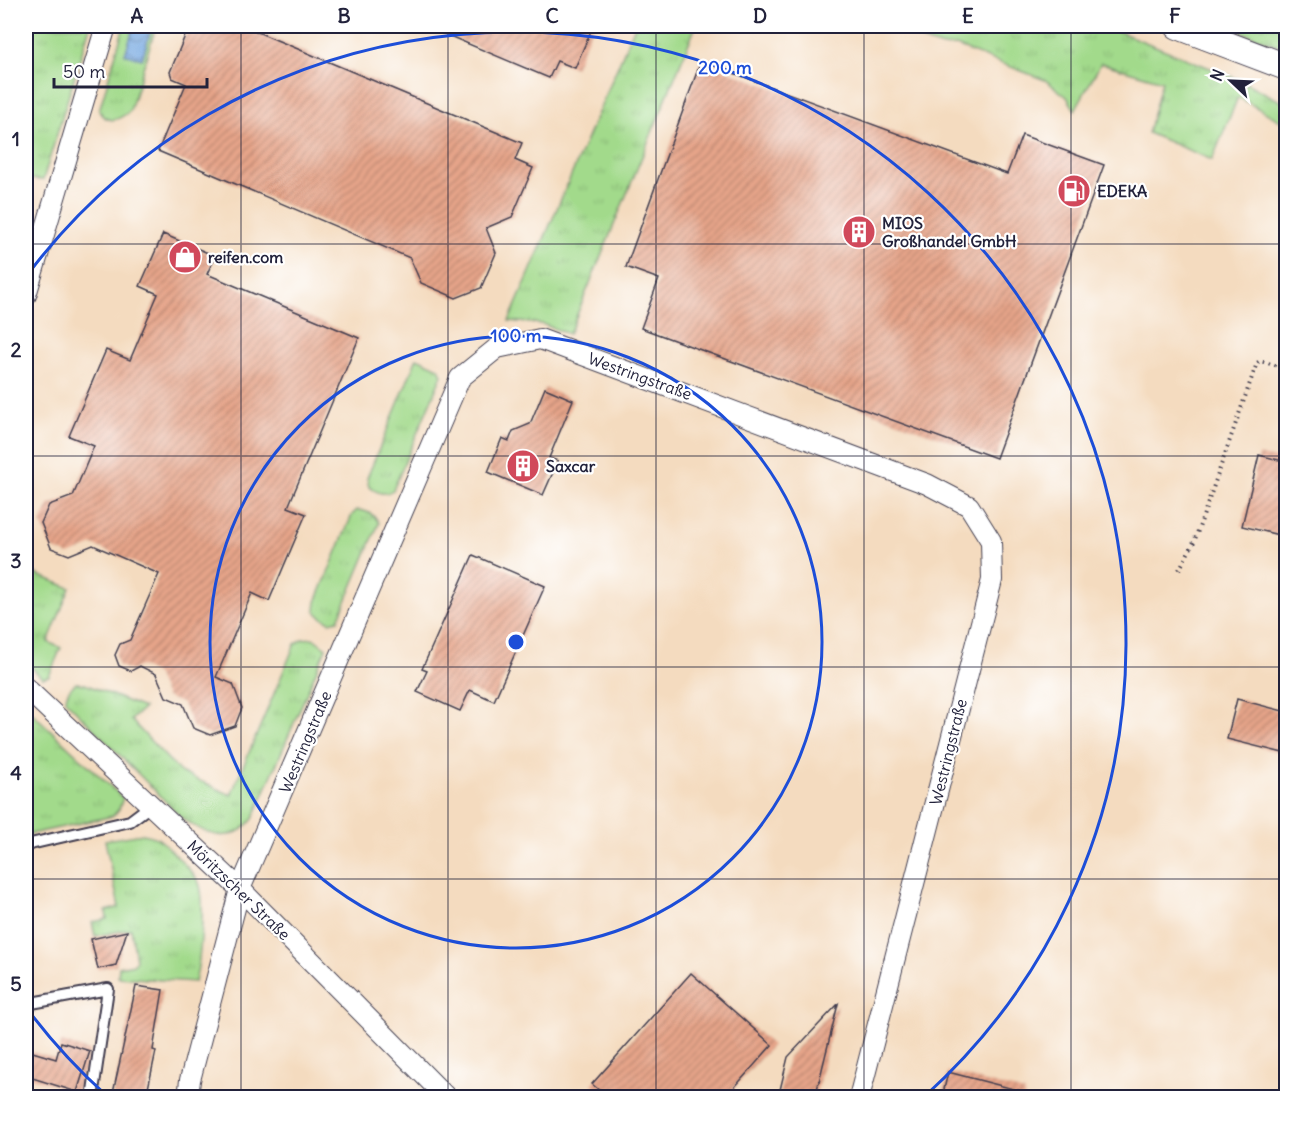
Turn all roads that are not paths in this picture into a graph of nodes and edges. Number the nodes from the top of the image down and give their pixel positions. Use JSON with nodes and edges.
{"nodes":[{"id":1,"x":106,"y":26,"type":"edge"},
{"id":2,"x":1178,"y":26,"type":"edge"},
{"id":3,"x":1287,"y":67,"type":"edge"},
{"id":4,"x":26,"y":295,"type":"edge"},
{"id":5,"x":26,"y":688,"type":"edge"},
{"id":6,"x":150,"y":806,"type":"junction"},
{"id":7,"x":26,"y":845,"type":"edge"},
{"id":8,"x":240,"y":889,"type":"junction"},
{"id":9,"x":26,"y":1004,"type":"edge"},
{"id":10,"x":92,"y":1098,"type":"edge"},
{"id":11,"x":188,"y":1098,"type":"edge"},
{"id":12,"x":447,"y":1098,"type":"edge"},
{"id":13,"x":859,"y":1098,"type":"edge"}],
"edges":[{"from":1,"to":4,"type":"street"},
{"from":2,"to":3,"type":"street"},
{"from":5,"to":6,"type":"street","name":"Möritzscher Straße"},
{"from":6,"to":7,"type":"lane"},
{"from":6,"to":8,"type":"street","name":"Möritzscher Straße"},
{"from":8,"to":11,"type":"street","name":"Westringstraße"},
{"from":8,"to":12,"type":"street","name":"Möritzscher Straße"},
{"from":8,"to":13,"type":"street","name":"Westringstraße"},
{"from":9,"to":10,"type":"lane"}]}
